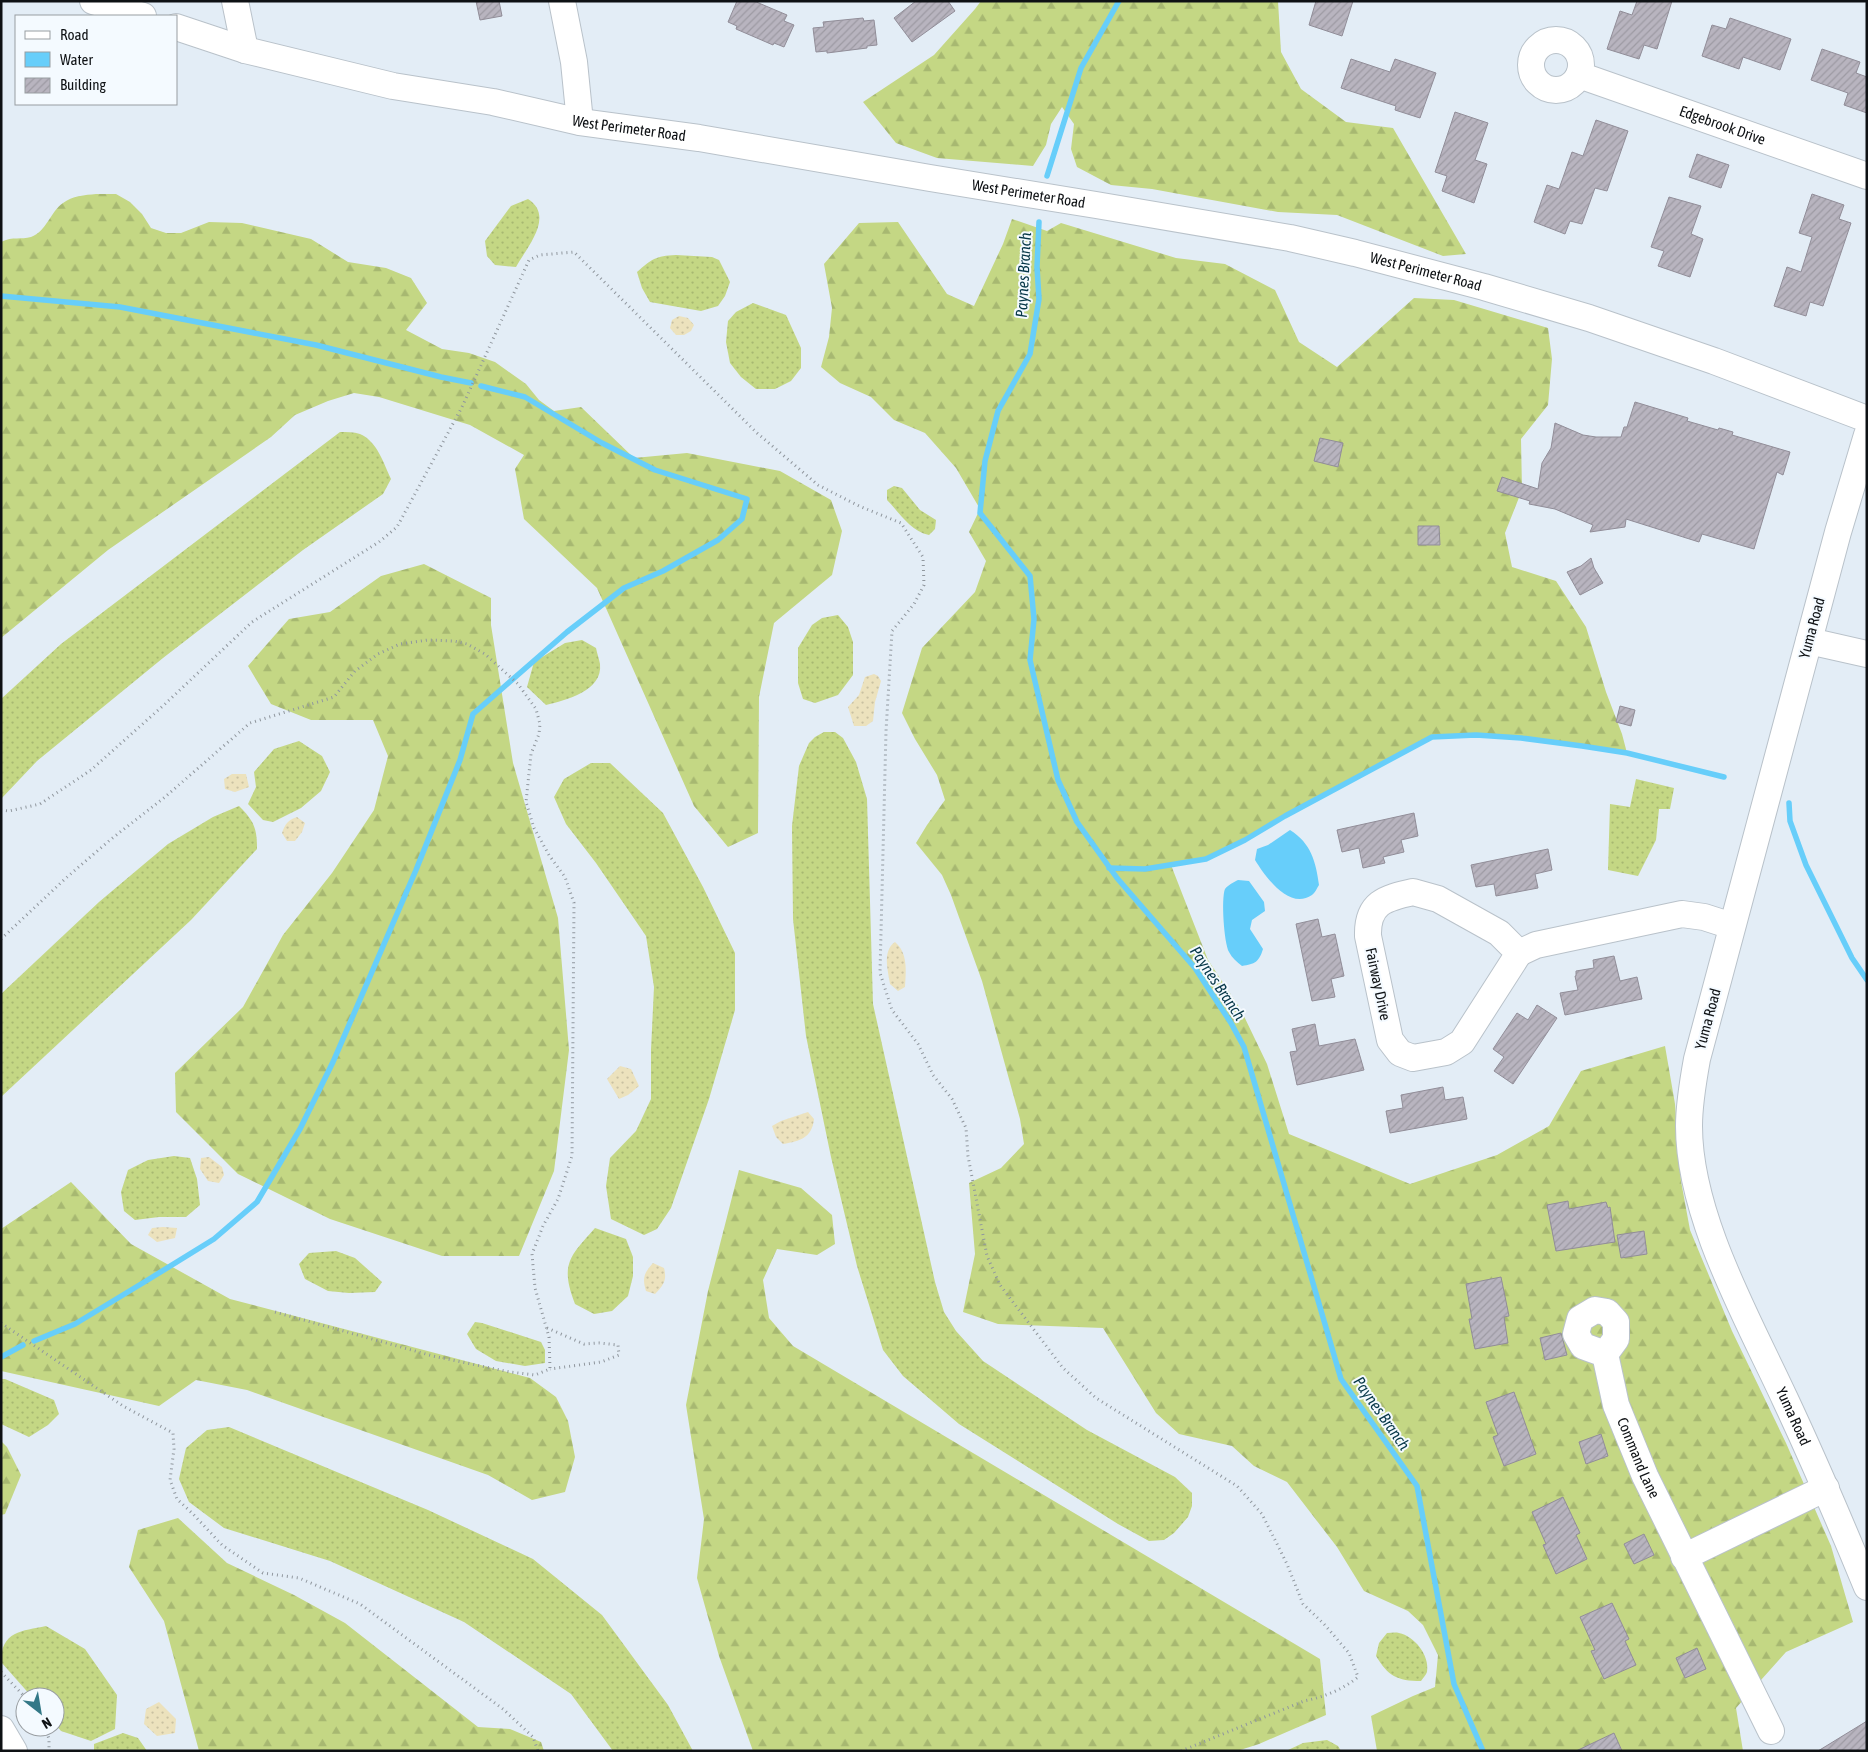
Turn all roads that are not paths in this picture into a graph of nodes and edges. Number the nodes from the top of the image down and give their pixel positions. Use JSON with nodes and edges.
{"nodes":[{"id":1,"x":93,"y":1,"type":"edge"},
{"id":2,"x":235,"y":1,"type":"edge"},
{"id":3,"x":562,"y":1,"type":"edge"},
{"id":4,"x":140,"y":15,"type":"edge"},
{"id":5,"x":178,"y":28,"type":"edge"},
{"id":6,"x":245,"y":50,"type":"junction"},
{"id":7,"x":1579,"y":75,"type":"dead end"},
{"id":8,"x":580,"y":122,"type":"junction"},
{"id":9,"x":1867,"y":176,"type":"edge"},
{"id":10,"x":1867,"y":419,"type":"edge"},
{"id":11,"x":1867,"y":435,"type":"edge"},
{"id":12,"x":1809,"y":641,"type":"junction"},
{"id":13,"x":1867,"y":654,"type":"edge"},
{"id":14,"x":1732,"y":926,"type":"junction"},
{"id":15,"x":1520,"y":953,"type":"junction"},
{"id":16,"x":1605,"y":1354,"type":"dead end"},
{"id":17,"x":1826,"y":1488,"type":"junction"},
{"id":18,"x":1684,"y":1557,"type":"junction"},
{"id":19,"x":1867,"y":1587,"type":"edge"},
{"id":20,"x":1,"y":1729,"type":"edge"},
{"id":21,"x":1771,"y":1731,"type":"dead end"},
{"id":22,"x":14,"y":1751,"type":"edge"}],
"edges":[{"from":1,"to":4,"type":"street"},
{"from":2,"to":6,"type":"street"},
{"from":3,"to":8,"type":"street"},
{"from":5,"to":6,"type":"street","name":"West Perimeter Road"},
{"from":6,"to":8,"type":"street","name":"West Perimeter Road"},
{"from":7,"to":9,"type":"street","name":"Edgebrook Drive"},
{"from":8,"to":10,"type":"street","name":"West Perimeter Road"},
{"from":11,"to":12,"type":"street","name":"Yuma Road"},
{"from":12,"to":13,"type":"street"},
{"from":12,"to":14,"type":"street","name":"Yuma Road"},
{"from":14,"to":15,"type":"street"},
{"from":14,"to":17,"type":"street","name":"Yuma Road"},
{"from":15,"to":15,"type":"street","name":"Fairway Drive"},
{"from":16,"to":18,"type":"street","name":"Command Lane"},
{"from":17,"to":18,"type":"street"},
{"from":17,"to":19,"type":"street","name":"Yuma Road"},
{"from":18,"to":21,"type":"street","name":"Command Lane"},
{"from":20,"to":22,"type":"street"}]}
